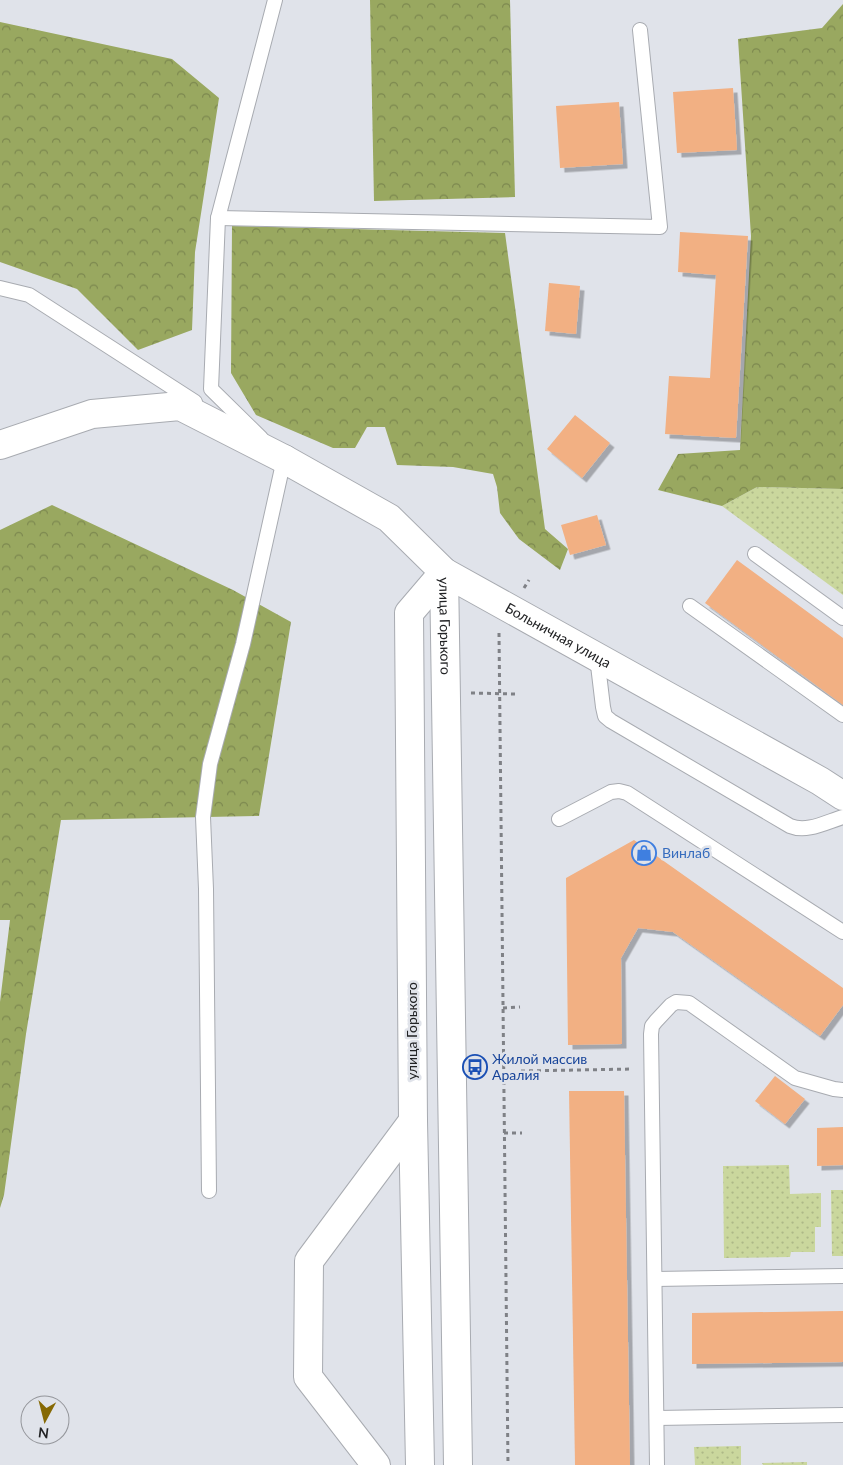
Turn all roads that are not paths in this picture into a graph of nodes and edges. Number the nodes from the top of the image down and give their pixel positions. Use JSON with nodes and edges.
{"nodes":[{"id":1,"x":275,"y":0,"type":"edge"},
{"id":2,"x":640,"y":30,"type":"dead end"},
{"id":3,"x":218,"y":218,"type":"junction"},
{"id":4,"x":0,"y":288,"type":"edge"},
{"id":5,"x":0,"y":445,"type":"edge"},
{"id":6,"x":284,"y":459,"type":"junction"},
{"id":7,"x":755,"y":554,"type":"dead end"},
{"id":8,"x":444,"y":572,"type":"junction"},
{"id":9,"x":690,"y":606,"type":"dead end"},
{"id":10,"x":843,"y":618,"type":"edge"},
{"id":11,"x":597,"y":657,"type":"junction"},
{"id":12,"x":843,"y":714,"type":"edge"},
{"id":13,"x":843,"y":796,"type":"edge"},
{"id":14,"x":843,"y":817,"type":"edge"},
{"id":15,"x":559,"y":818,"type":"dead end"},
{"id":16,"x":843,"y":932,"type":"edge"},
{"id":17,"x":843,"y":1090,"type":"edge"},
{"id":18,"x":413,"y":1121,"type":"junction"},
{"id":19,"x":209,"y":1191,"type":"dead end"},
{"id":20,"x":843,"y":1276,"type":"edge"},
{"id":21,"x":654,"y":1279,"type":"junction"},
{"id":22,"x":843,"y":1415,"type":"edge"},
{"id":23,"x":657,"y":1418,"type":"junction"},
{"id":24,"x":376,"y":1465,"type":"edge"},
{"id":25,"x":420,"y":1465,"type":"edge"},
{"id":26,"x":458,"y":1465,"type":"edge"},
{"id":27,"x":657,"y":1465,"type":"edge"}],
"edges":[{"from":1,"to":3,"type":"lane"},
{"from":2,"to":3,"type":"lane"},
{"from":3,"to":6,"type":"lane"},
{"from":4,"to":6,"type":"lane"},
{"from":5,"to":6,"type":"main road","name":"Больничная улица"},
{"from":6,"to":8,"type":"main road","name":"Больничная улица"},
{"from":6,"to":19,"type":"lane"},
{"from":7,"to":10,"type":"lane"},
{"from":8,"to":11,"type":"main road","name":"Больничная улица"},
{"from":8,"to":18,"type":"main road","name":"улица Горького"},
{"from":8,"to":26,"type":"main road","name":"улица Горького"},
{"from":9,"to":12,"type":"lane"},
{"from":11,"to":13,"type":"main road","name":"Больничная улица"},
{"from":11,"to":14,"type":"lane"},
{"from":15,"to":16,"type":"lane"},
{"from":17,"to":21,"type":"lane"},
{"from":18,"to":24,"type":"main road"},
{"from":18,"to":25,"type":"main road","name":"улица Горького"},
{"from":20,"to":21,"type":"lane"},
{"from":21,"to":23,"type":"lane"},
{"from":22,"to":23,"type":"lane"},
{"from":23,"to":27,"type":"lane"}]}
